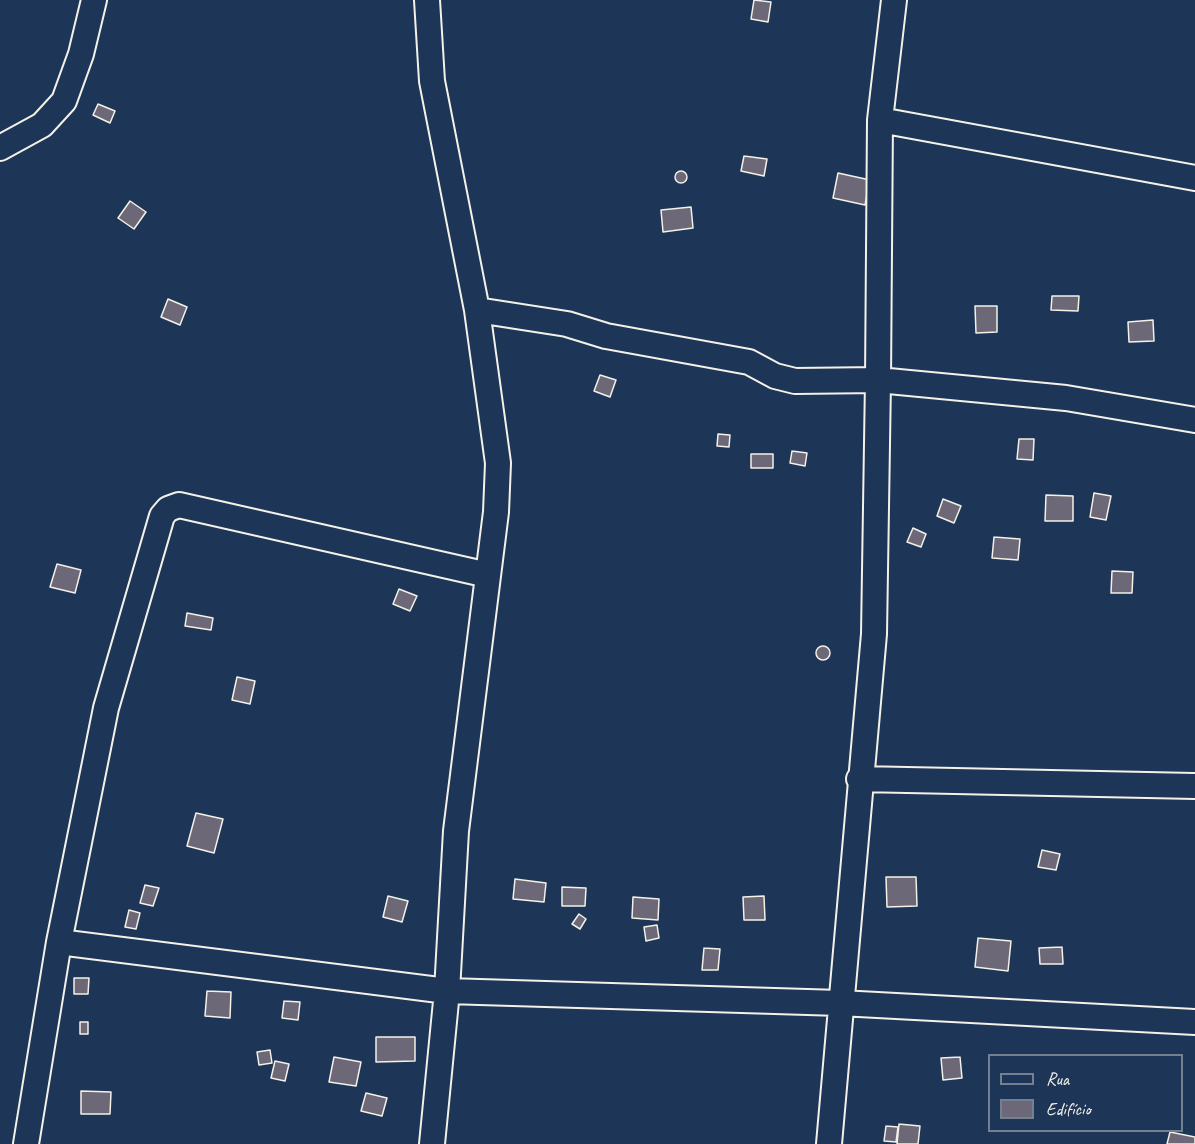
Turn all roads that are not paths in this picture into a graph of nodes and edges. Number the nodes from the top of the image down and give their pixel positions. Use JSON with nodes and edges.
{"nodes":[{"id":1,"x":94,"y":0,"type":"edge"},
{"id":2,"x":427,"y":0,"type":"edge"},
{"id":3,"x":894,"y":0,"type":"edge"},
{"id":4,"x":880,"y":120,"type":"junction"},
{"id":5,"x":0,"y":148,"type":"edge"},
{"id":6,"x":1195,"y":178,"type":"edge"},
{"id":7,"x":477,"y":310,"type":"junction"},
{"id":8,"x":878,"y":380,"type":"junction"},
{"id":9,"x":1195,"y":420,"type":"edge"},
{"id":10,"x":488,"y":574,"type":"junction"},
{"id":11,"x":860,"y":779,"type":"junction"},
{"id":12,"x":1195,"y":786,"type":"edge"},
{"id":13,"x":59,"y":942,"type":"junction"},
{"id":14,"x":447,"y":991,"type":"junction"},
{"id":15,"x":840,"y":1003,"type":"junction"},
{"id":16,"x":1195,"y":1022,"type":"edge"},
{"id":17,"x":26,"y":1144,"type":"edge"},
{"id":18,"x":432,"y":1144,"type":"edge"},
{"id":19,"x":829,"y":1144,"type":"edge"}],
"edges":[{"from":1,"to":5,"type":"street"},
{"from":2,"to":7,"type":"street"},
{"from":3,"to":4,"type":"street"},
{"from":4,"to":6,"type":"street"},
{"from":4,"to":8,"type":"street"},
{"from":7,"to":8,"type":"street"},
{"from":7,"to":10,"type":"street"},
{"from":8,"to":9,"type":"street"},
{"from":8,"to":11,"type":"street"},
{"from":10,"to":13,"type":"street"},
{"from":10,"to":14,"type":"street"},
{"from":11,"to":12,"type":"street"},
{"from":11,"to":15,"type":"street"},
{"from":13,"to":14,"type":"street"},
{"from":13,"to":17,"type":"street"},
{"from":14,"to":15,"type":"street"},
{"from":14,"to":18,"type":"street"},
{"from":15,"to":16,"type":"street"},
{"from":15,"to":19,"type":"street"}]}
